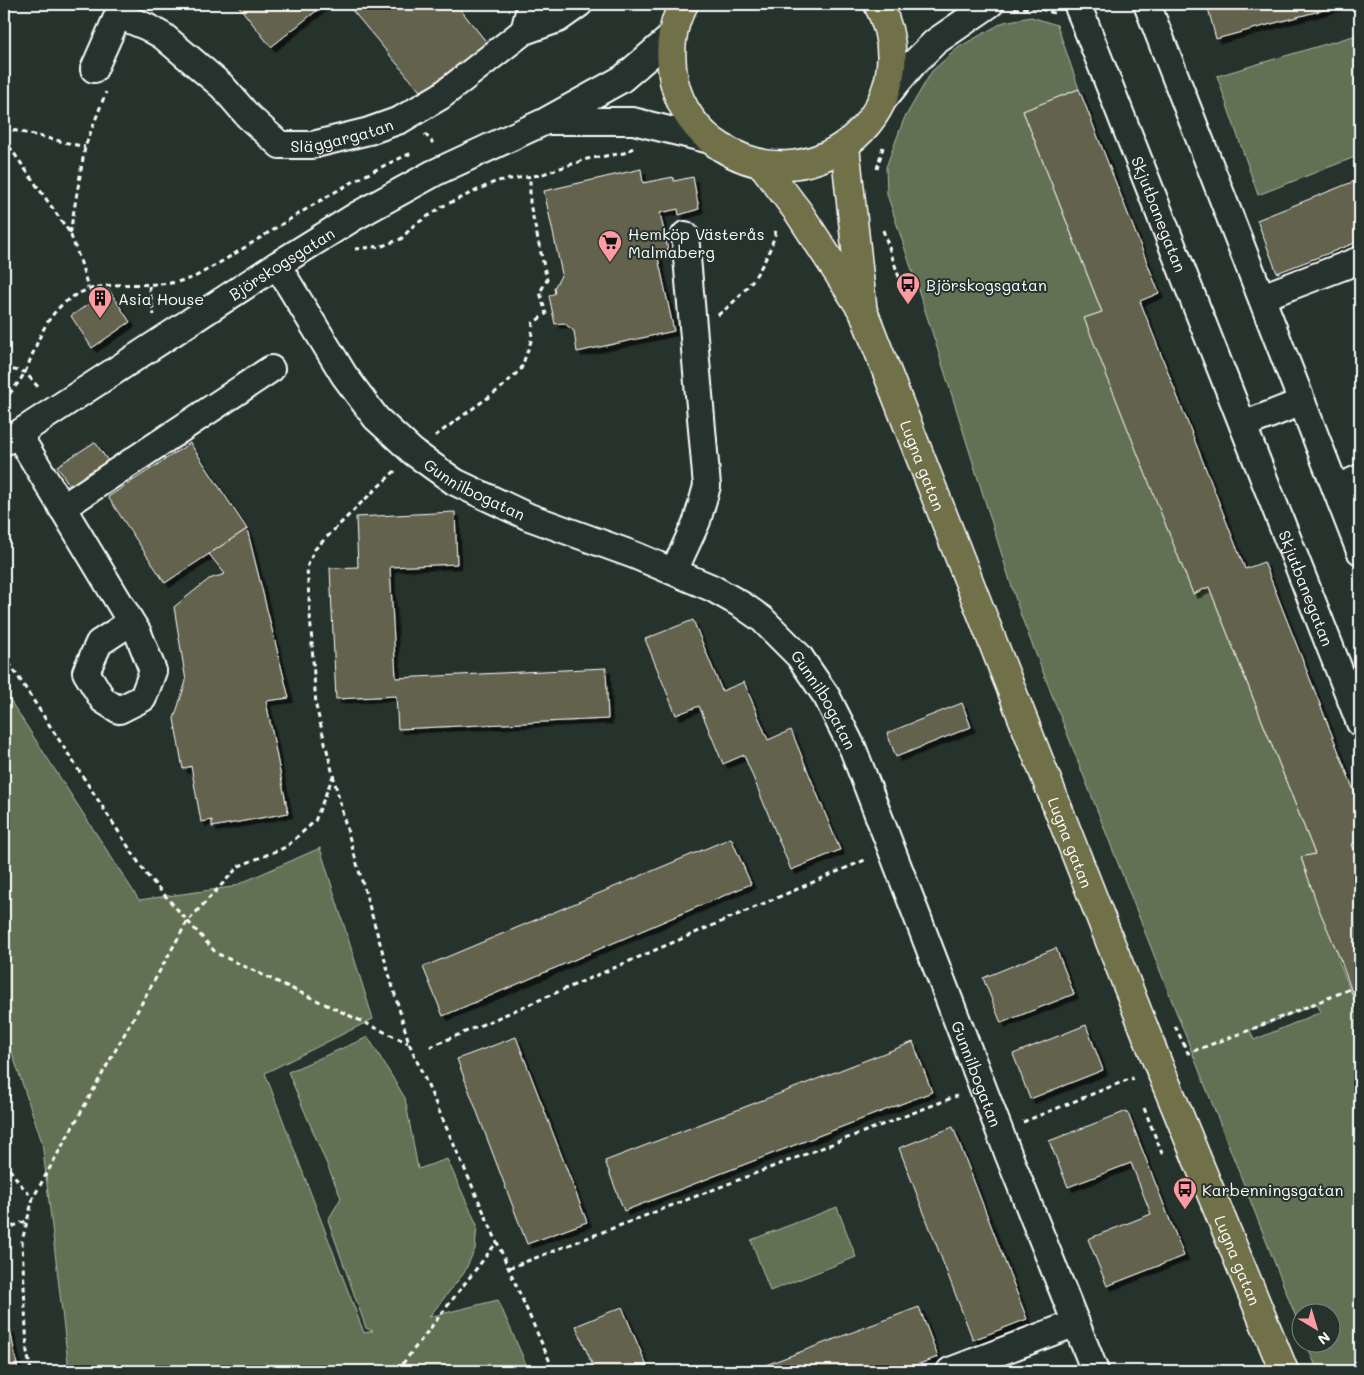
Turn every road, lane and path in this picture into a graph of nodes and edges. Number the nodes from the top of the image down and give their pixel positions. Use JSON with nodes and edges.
{"nodes":[{"id":1,"x":531,"y":4,"type":"edge"},
{"id":2,"x":579,"y":4,"type":"edge"},
{"id":3,"x":684,"y":4,"type":"edge"},
{"id":4,"x":878,"y":4,"type":"edge"},
{"id":5,"x":1082,"y":4,"type":"edge"},
{"id":6,"x":1148,"y":4,"type":"edge"},
{"id":7,"x":998,"y":7,"type":"edge"},
{"id":8,"x":120,"y":9,"type":"edge"},
{"id":9,"x":1056,"y":14,"type":"dead end"},
{"id":10,"x":524,"y":31,"type":"junction"},
{"id":11,"x":672,"y":36,"type":"junction"},
{"id":12,"x":94,"y":69,"type":"joint"},
{"id":13,"x":882,"y":102,"type":"junction"},
{"id":14,"x":546,"y":121,"type":"junction"},
{"id":15,"x":4,"y":128,"type":"edge"},
{"id":16,"x":4,"y":139,"type":"edge"},
{"id":17,"x":886,"y":139,"type":"dead end"},
{"id":18,"x":710,"y":140,"type":"junction"},
{"id":19,"x":636,"y":146,"type":"dead end"},
{"id":20,"x":845,"y":146,"type":"junction"},
{"id":21,"x":85,"y":147,"type":"junction"},
{"id":22,"x":762,"y":164,"type":"junction"},
{"id":23,"x":876,"y":176,"type":"dead end"},
{"id":24,"x":530,"y":177,"type":"junction"},
{"id":25,"x":318,"y":201,"type":"dead end"},
{"id":26,"x":777,"y":226,"type":"dead end"},
{"id":27,"x":338,"y":227,"type":"junction"},
{"id":28,"x":883,"y":228,"type":"dead end"},
{"id":29,"x":70,"y":233,"type":"junction"},
{"id":30,"x":685,"y":235,"type":"dead end"},
{"id":31,"x":1360,"y":260,"type":"edge"},
{"id":32,"x":277,"y":265,"type":"junction"},
{"id":33,"x":174,"y":282,"type":"dead end"},
{"id":34,"x":148,"y":286,"type":"junction"},
{"id":35,"x":902,"y":286,"type":"dead end"},
{"id":36,"x":88,"y":288,"type":"junction"},
{"id":37,"x":1262,"y":297,"type":"junction"},
{"id":38,"x":862,"y":311,"type":"junction"},
{"id":39,"x":146,"y":320,"type":"dead end"},
{"id":40,"x":694,"y":333,"type":"junction"},
{"id":41,"x":4,"y":368,"type":"edge"},
{"id":42,"x":272,"y":369,"type":"dead end"},
{"id":43,"x":25,"y":372,"type":"junction"},
{"id":44,"x":39,"y":388,"type":"dead end"},
{"id":45,"x":4,"y":401,"type":"edge"},
{"id":46,"x":1302,"y":402,"type":"junction"},
{"id":47,"x":1243,"y":425,"type":"junction"},
{"id":48,"x":11,"y":438,"type":"edge"},
{"id":49,"x":413,"y":452,"type":"junction"},
{"id":50,"x":1360,"y":478,"type":"edge"},
{"id":51,"x":1336,"y":488,"type":"junction"},
{"id":52,"x":62,"y":508,"type":"junction"},
{"id":53,"x":1360,"y":551,"type":"edge"},
{"id":54,"x":674,"y":572,"type":"junction"},
{"id":55,"x":131,"y":622,"type":"dead end"},
{"id":56,"x":4,"y":655,"type":"edge"},
{"id":57,"x":1360,"y":723,"type":"edge"},
{"id":58,"x":333,"y":776,"type":"junction"},
{"id":59,"x":891,"y":849,"type":"junction"},
{"id":60,"x":187,"y":922,"type":"junction"},
{"id":61,"x":1350,"y":989,"type":"dead end"},
{"id":62,"x":1172,"y":1020,"type":"dead end"},
{"id":63,"x":409,"y":1043,"type":"junction"},
{"id":64,"x":430,"y":1047,"type":"dead end"},
{"id":65,"x":984,"y":1086,"type":"junction"},
{"id":66,"x":1136,"y":1087,"type":"dead end"},
{"id":67,"x":1142,"y":1104,"type":"dead end"},
{"id":68,"x":1000,"y":1131,"type":"junction"},
{"id":69,"x":1163,"y":1156,"type":"dead end"},
{"id":70,"x":4,"y":1162,"type":"edge"},
{"id":71,"x":33,"y":1198,"type":"junction"},
{"id":72,"x":27,"y":1220,"type":"junction"},
{"id":73,"x":4,"y":1230,"type":"edge"},
{"id":74,"x":497,"y":1242,"type":"junction"},
{"id":75,"x":509,"y":1268,"type":"junction"},
{"id":76,"x":1076,"y":1323,"type":"junction"},
{"id":77,"x":31,"y":1371,"type":"edge"},
{"id":78,"x":397,"y":1371,"type":"edge"},
{"id":79,"x":554,"y":1371,"type":"edge"},
{"id":80,"x":950,"y":1371,"type":"edge"},
{"id":81,"x":1094,"y":1371,"type":"edge"},
{"id":82,"x":1284,"y":1371,"type":"edge"}],
"edges":[{"from":1,"to":10,"type":"street"},
{"from":2,"to":10,"type":"street","name":"Släggargatan"},
{"from":3,"to":11,"type":"main road"},
{"from":4,"to":13,"type":"main road"},
{"from":5,"to":47,"type":"street","name":"Skjutbanegatan"},
{"from":6,"to":37,"type":"street"},
{"from":7,"to":9,"type":"path"},
{"from":7,"to":13,"type":"street"},
{"from":8,"to":10,"type":"street","name":"Släggargatan"},
{"from":8,"to":12,"type":"street","name":"Släggargatan"},
{"from":11,"to":14,"type":"street","name":"Björskogsgatan"},
{"from":11,"to":18,"type":"main road"},
{"from":12,"to":21,"type":"path"},
{"from":13,"to":20,"type":"main road"},
{"from":14,"to":18,"type":"street","name":"Björskogsgatan"},
{"from":14,"to":27,"type":"street","name":"Björskogsgatan"},
{"from":15,"to":21,"type":"path"},
{"from":16,"to":29,"type":"path"},
{"from":17,"to":23,"type":"path"},
{"from":18,"to":22,"type":"main road"},
{"from":19,"to":24,"type":"path"},
{"from":20,"to":22,"type":"main road"},
{"from":20,"to":38,"type":"main road","name":"Lugna gatan"},
{"from":21,"to":29,"type":"path"},
{"from":22,"to":38,"type":"main road","name":"Lugna gatan"},
{"from":24,"to":27,"type":"path"},
{"from":24,"to":49,"type":"path"},
{"from":25,"to":27,"type":"path"},
{"from":26,"to":40,"type":"path"},
{"from":27,"to":32,"type":"street","name":"Björskogsgatan"},
{"from":28,"to":35,"type":"path"},
{"from":29,"to":36,"type":"path"},
{"from":30,"to":40,"type":"street"},
{"from":31,"to":37,"type":"street"},
{"from":32,"to":48,"type":"street","name":"Björskogsgatan"},
{"from":32,"to":49,"type":"street","name":"Gunnilbogatan"},
{"from":33,"to":34,"type":"path"},
{"from":34,"to":36,"type":"path"},
{"from":34,"to":39,"type":"path"},
{"from":36,"to":43,"type":"path"},
{"from":37,"to":46,"type":"street"},
{"from":38,"to":82,"type":"main road","name":"Lugna gatan"},
{"from":40,"to":54,"type":"street"},
{"from":41,"to":43,"type":"path"},
{"from":42,"to":52,"type":"street"},
{"from":43,"to":44,"type":"path"},
{"from":43,"to":45,"type":"path"},
{"from":46,"to":47,"type":"street"},
{"from":46,"to":51,"type":"street"},
{"from":47,"to":57,"type":"street","name":"Skjutbanegatan"},
{"from":48,"to":52,"type":"street"},
{"from":49,"to":54,"type":"street","name":"Gunnilbogatan"},
{"from":49,"to":58,"type":"path"},
{"from":50,"to":51,"type":"street"},
{"from":51,"to":53,"type":"street"},
{"from":52,"to":55,"type":"street"},
{"from":54,"to":59,"type":"street","name":"Gunnilbogatan"},
{"from":56,"to":60,"type":"path"},
{"from":58,"to":60,"type":"path"},
{"from":58,"to":63,"type":"path"},
{"from":59,"to":64,"type":"path"},
{"from":59,"to":65,"type":"street","name":"Gunnilbogatan"},
{"from":60,"to":63,"type":"path"},
{"from":60,"to":71,"type":"path"},
{"from":61,"to":62,"type":"path"},
{"from":63,"to":74,"type":"path"},
{"from":65,"to":68,"type":"street","name":"Gunnilbogatan"},
{"from":65,"to":75,"type":"path"},
{"from":66,"to":68,"type":"path"},
{"from":67,"to":69,"type":"path"},
{"from":68,"to":76,"type":"street","name":"Gunnilbogatan"},
{"from":70,"to":71,"type":"path"},
{"from":71,"to":72,"type":"path"},
{"from":72,"to":73,"type":"path"},
{"from":72,"to":77,"type":"path"},
{"from":74,"to":75,"type":"path"},
{"from":74,"to":78,"type":"path"},
{"from":75,"to":79,"type":"path"},
{"from":76,"to":80,"type":"street"},
{"from":76,"to":81,"type":"street","name":"Gunnilbogatan"}]}
